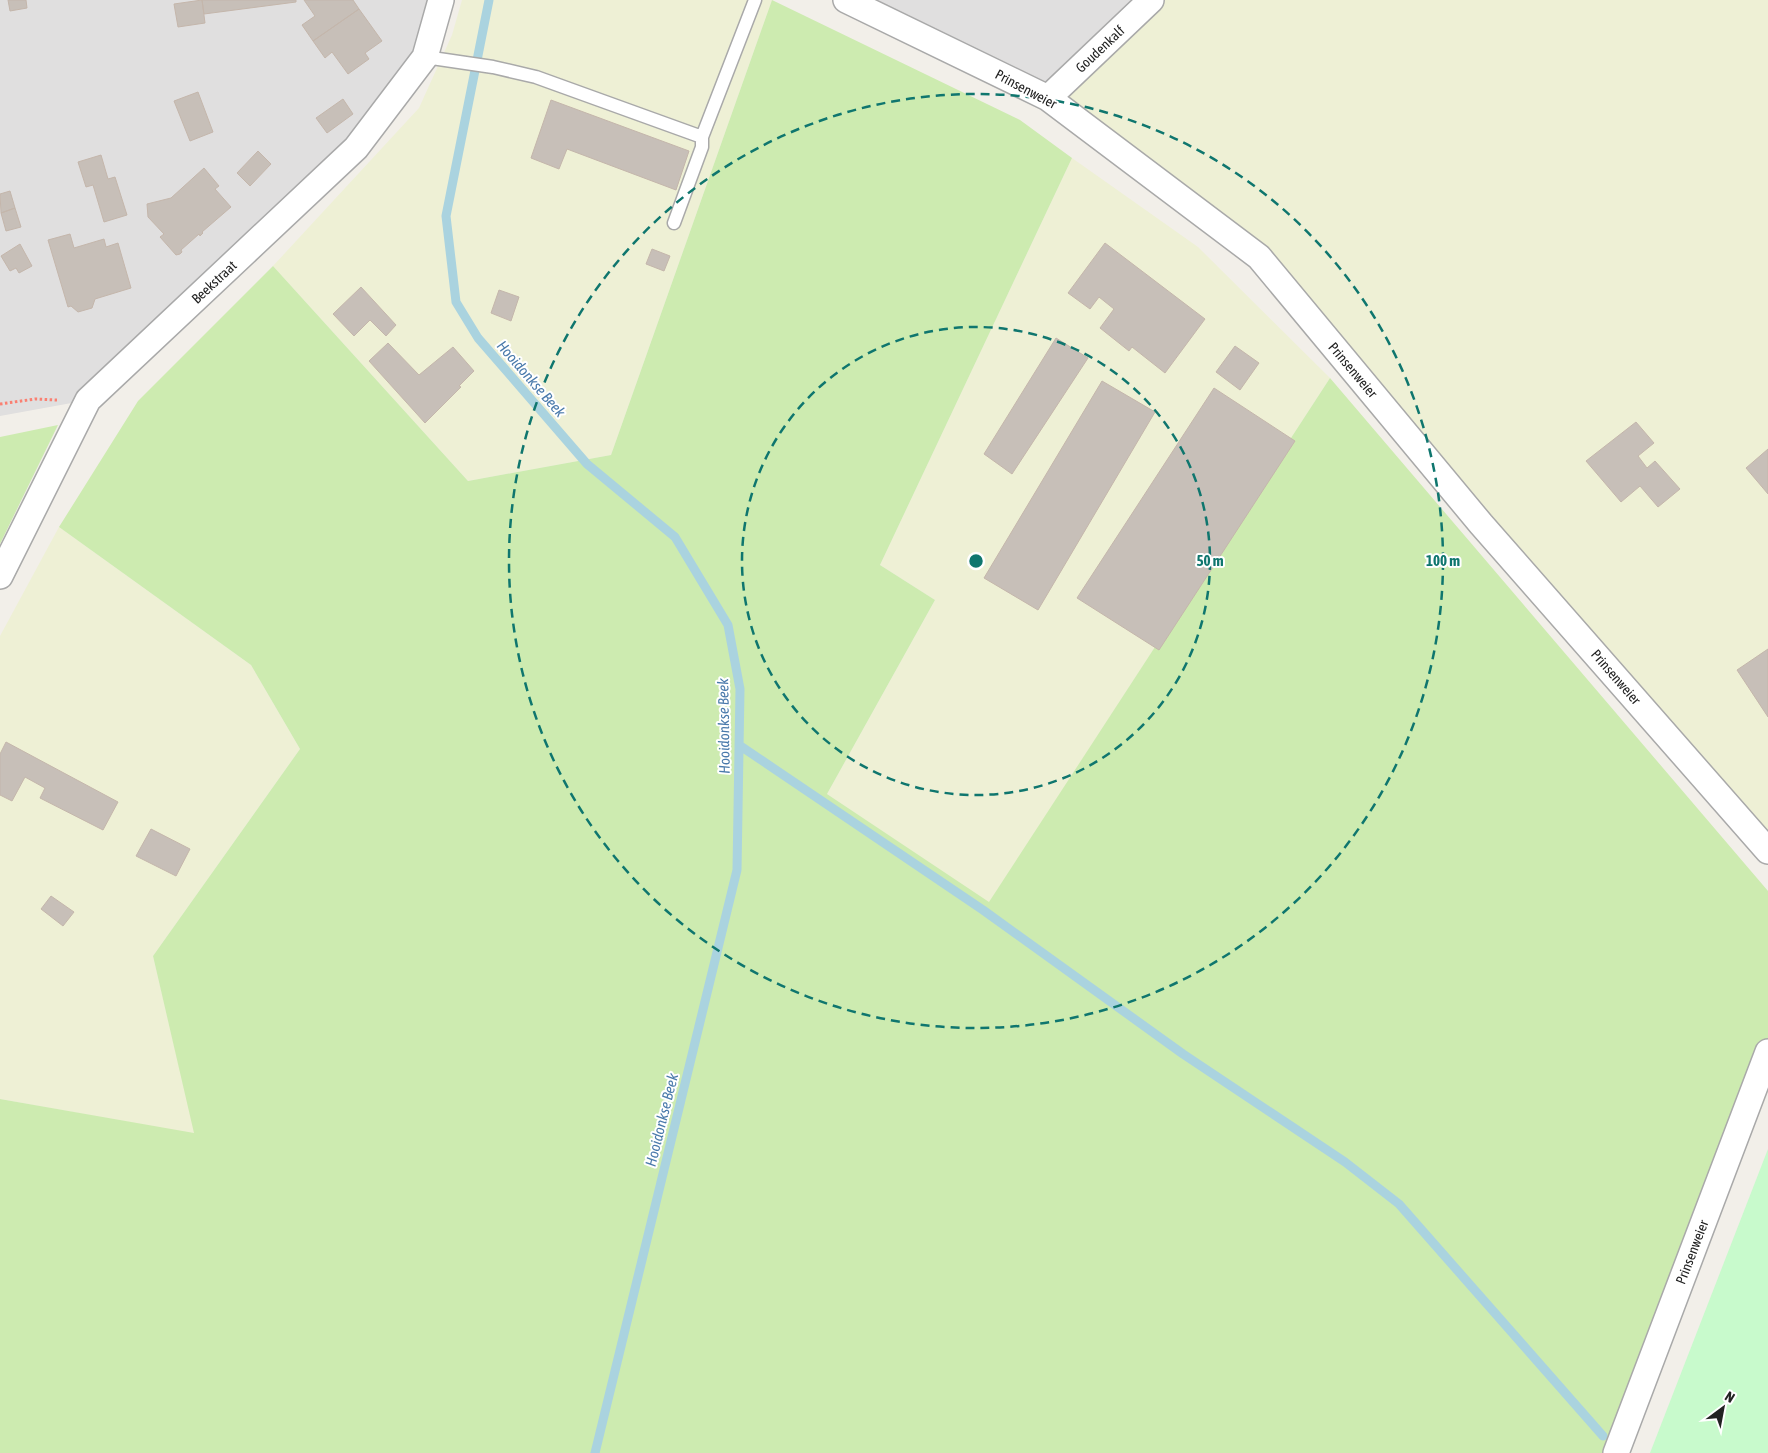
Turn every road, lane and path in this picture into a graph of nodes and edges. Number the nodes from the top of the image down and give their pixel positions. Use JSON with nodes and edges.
{"nodes":[{"id":1,"x":441,"y":0,"type":"edge"},
{"id":2,"x":755,"y":0,"type":"edge"},
{"id":3,"x":846,"y":0,"type":"edge"},
{"id":4,"x":1151,"y":0,"type":"edge"},
{"id":5,"x":425,"y":57,"type":"junction"},
{"id":6,"x":1048,"y":98,"type":"junction"},
{"id":7,"x":702,"y":137,"type":"junction"},
{"id":8,"x":674,"y":224,"type":"dead end"},
{"id":9,"x":88,"y":400,"type":"junction"},
{"id":10,"x":0,"y":404,"type":"edge"},
{"id":11,"x":0,"y":576,"type":"edge"},
{"id":12,"x":1768,"y":851,"type":"edge"},
{"id":13,"x":1768,"y":1052,"type":"edge"},
{"id":14,"x":1616,"y":1453,"type":"edge"}],
"edges":[{"from":1,"to":5,"type":"street","name":"Beekstraat"},
{"from":2,"to":7,"type":"lane"},
{"from":3,"to":6,"type":"street","name":"Prinsenweier"},
{"from":4,"to":6,"type":"street","name":"Goudenkalf"},
{"from":5,"to":7,"type":"lane"},
{"from":5,"to":9,"type":"street","name":"Beekstraat"},
{"from":6,"to":12,"type":"street","name":"Prinsenweier"},
{"from":7,"to":8,"type":"lane"},
{"from":9,"to":10,"type":"path"},
{"from":9,"to":11,"type":"street","name":"Beekstraat"},
{"from":13,"to":14,"type":"street","name":"Prinsenweier"}]}
